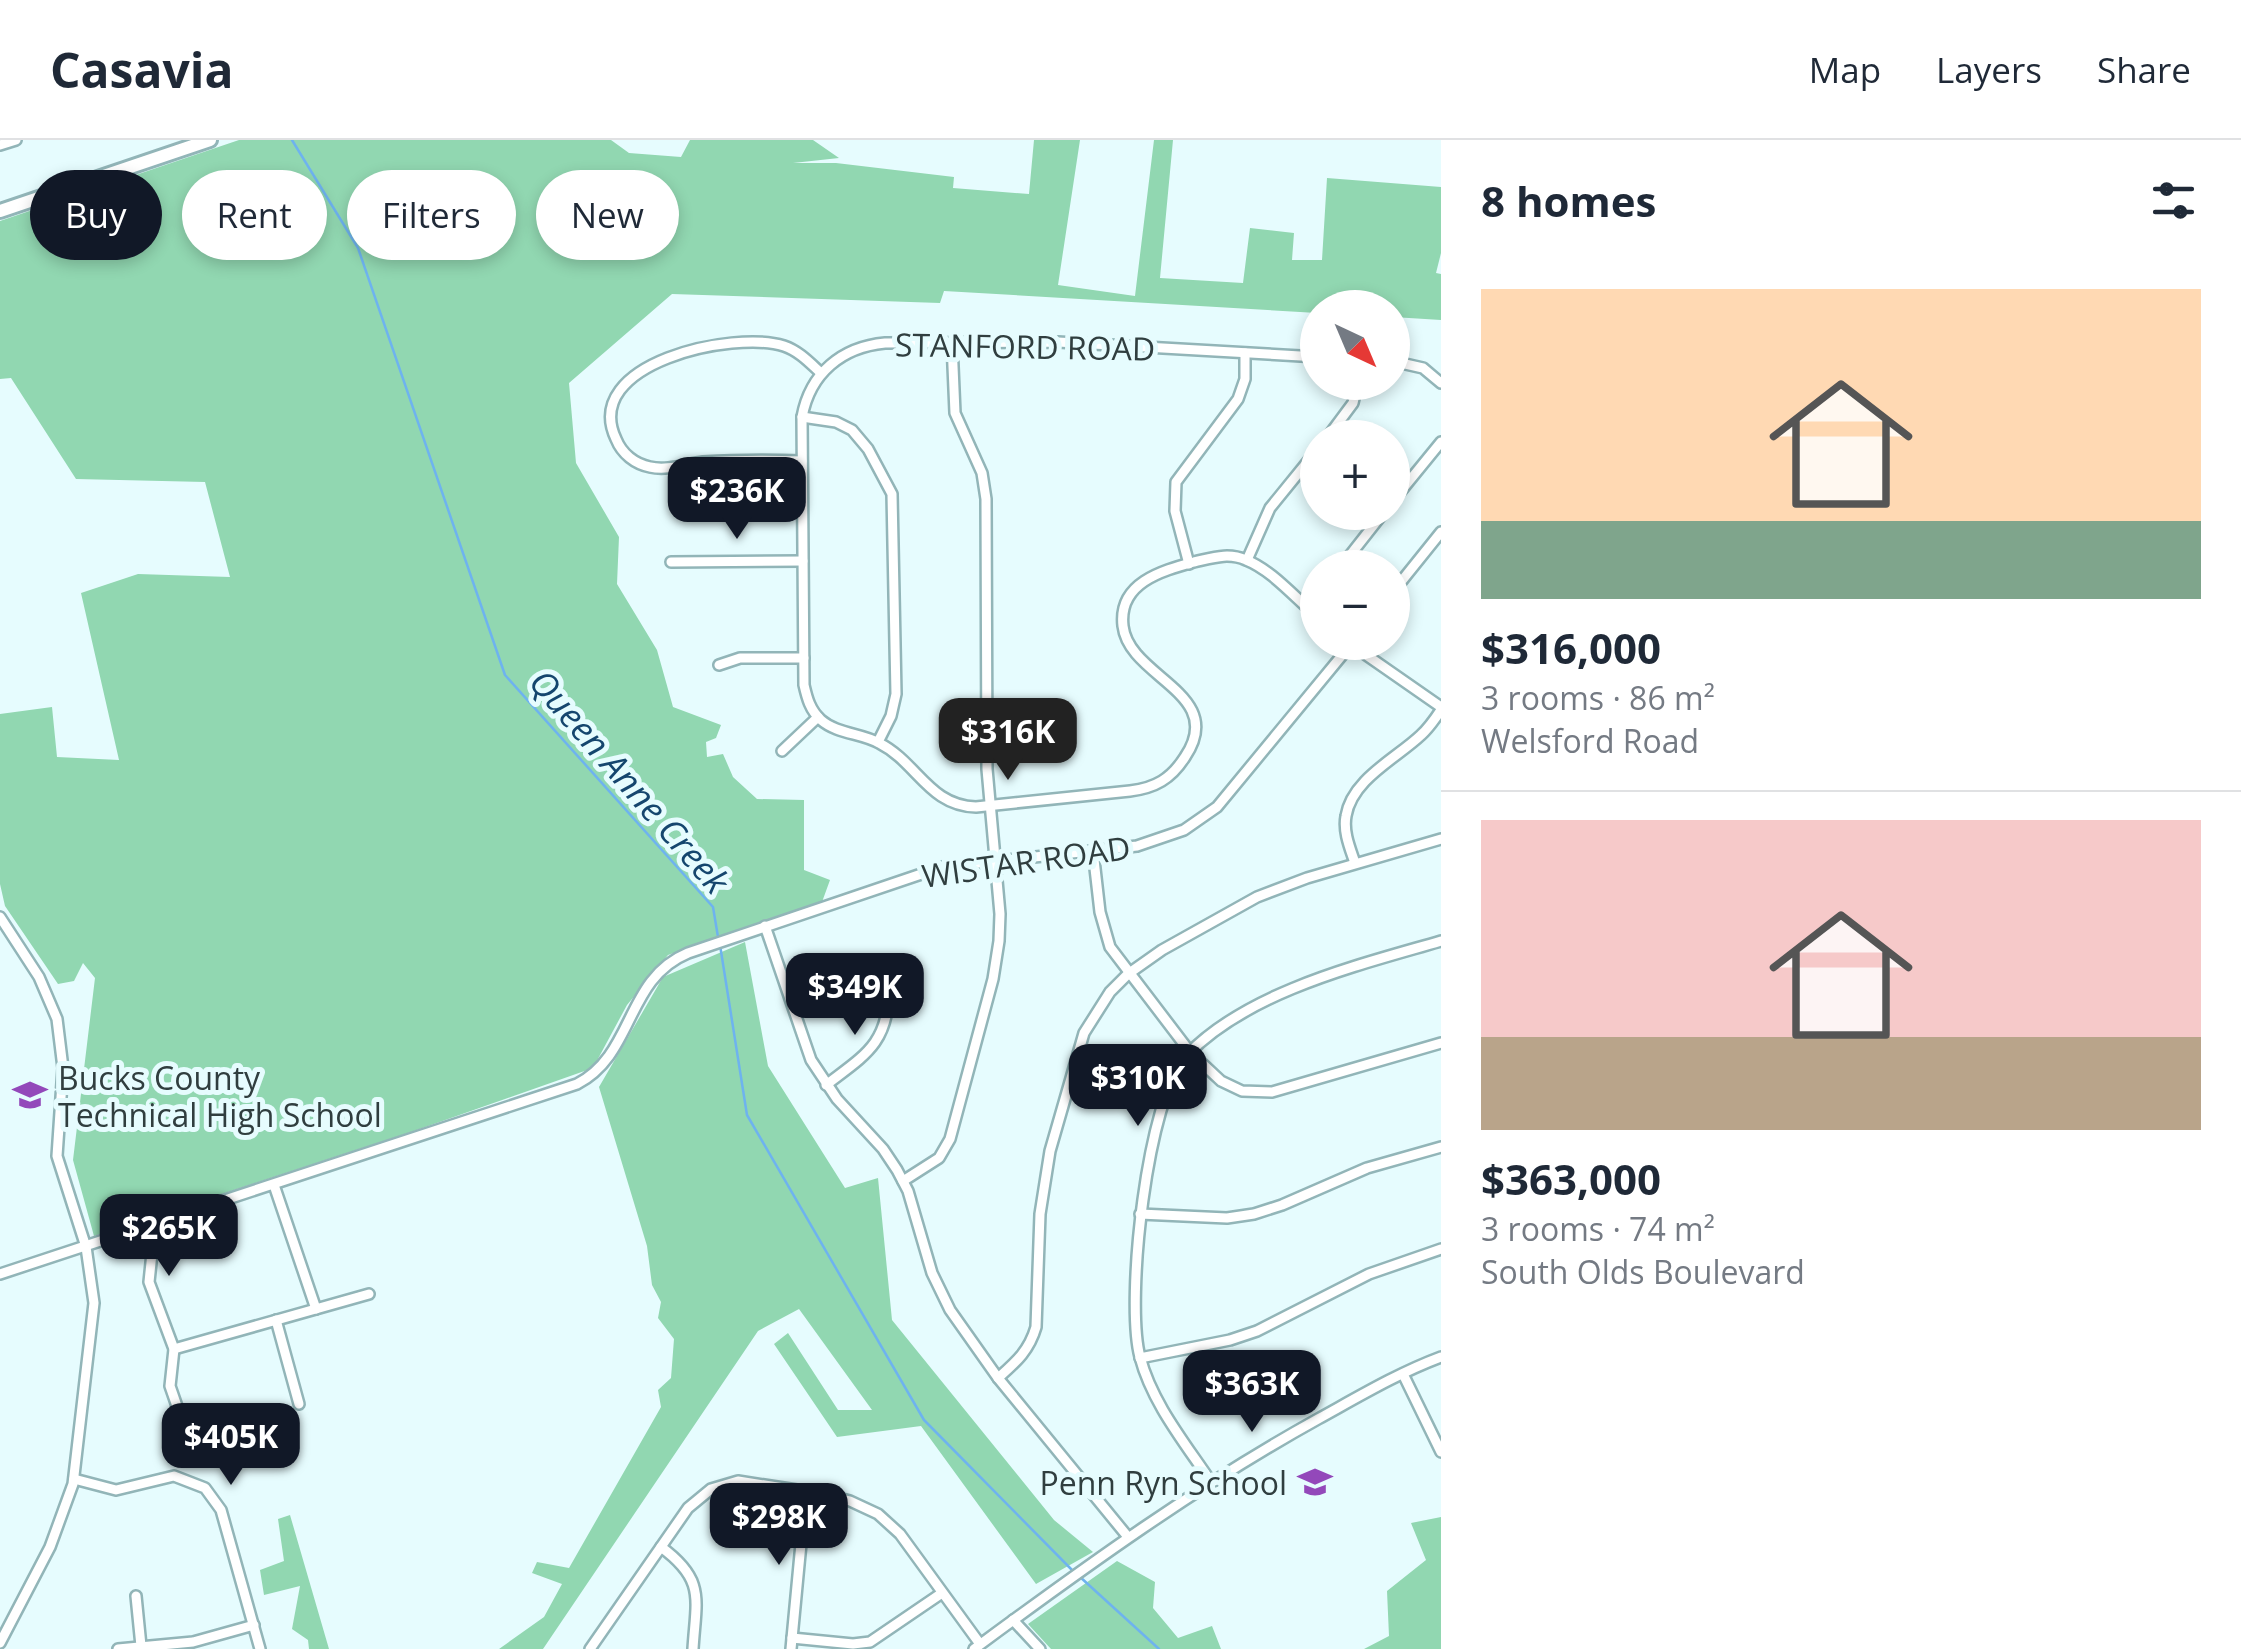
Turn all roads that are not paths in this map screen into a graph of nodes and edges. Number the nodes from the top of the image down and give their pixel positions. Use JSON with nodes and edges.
{"nodes":[{"id":1,"x":16,"y":140,"type":"edge"},
{"id":2,"x":208,"y":140,"type":"edge"},
{"id":3,"x":0,"y":145,"type":"edge"},
{"id":4,"x":0,"y":212,"type":"edge"},
{"id":5,"x":952,"y":342,"type":"junction"},
{"id":6,"x":1245,"y":353,"type":"junction"},
{"id":7,"x":1300,"y":356,"type":"edge"},
{"id":8,"x":1410,"y":365,"type":"edge"},
{"id":9,"x":821,"y":372,"type":"junction"},
{"id":10,"x":1441,"y":383,"type":"edge"},
{"id":11,"x":802,"y":418,"type":"junction"},
{"id":12,"x":1441,"y":442,"type":"edge"},
{"id":13,"x":802,"y":461,"type":"junction"},
{"id":14,"x":1300,"y":471,"type":"edge"},
{"id":15,"x":1410,"y":480,"type":"edge"},
{"id":16,"x":1370,"y":530,"type":"edge"},
{"id":17,"x":1441,"y":532,"type":"edge"},
{"id":18,"x":1354,"y":550,"type":"edge"},
{"id":19,"x":803,"y":560,"type":"junction"},
{"id":20,"x":1246,"y":560,"type":"junction"},
{"id":21,"x":671,"y":562,"type":"dead end"},
{"id":22,"x":1190,"y":564,"type":"junction"},
{"id":23,"x":1410,"y":571,"type":"edge"},
{"id":24,"x":1300,"y":602,"type":"edge"},
{"id":25,"x":804,"y":658,"type":"junction"},
{"id":26,"x":1337,"y":660,"type":"edge"},
{"id":27,"x":1374,"y":660,"type":"edge"},
{"id":28,"x":719,"y":665,"type":"dead end"},
{"id":29,"x":1441,"y":709,"type":"edge"},
{"id":30,"x":818,"y":718,"type":"junction"},
{"id":31,"x":878,"y":742,"type":"junction"},
{"id":32,"x":782,"y":751,"type":"dead end"},
{"id":33,"x":990,"y":805,"type":"junction"},
{"id":34,"x":1441,"y":839,"type":"edge"},
{"id":35,"x":1093,"y":851,"type":"junction"},
{"id":36,"x":996,"y":861,"type":"junction"},
{"id":37,"x":1355,"y":863,"type":"junction"},
{"id":38,"x":0,"y":917,"type":"edge"},
{"id":39,"x":765,"y":926,"type":"junction"},
{"id":40,"x":1441,"y":941,"type":"edge"},
{"id":41,"x":1128,"y":974,"type":"junction"},
{"id":42,"x":889,"y":990,"type":"dead end"},
{"id":43,"x":1441,"y":1044,"type":"edge"},
{"id":44,"x":1190,"y":1052,"type":"junction"},
{"id":45,"x":826,"y":1085,"type":"junction"},
{"id":46,"x":1441,"y":1146,"type":"edge"},
{"id":47,"x":903,"y":1180,"type":"junction"},
{"id":48,"x":274,"y":1185,"type":"junction"},
{"id":49,"x":1140,"y":1214,"type":"junction"},
{"id":50,"x":154,"y":1224,"type":"junction"},
{"id":51,"x":86,"y":1246,"type":"junction"},
{"id":52,"x":1441,"y":1249,"type":"edge"},
{"id":53,"x":0,"y":1274,"type":"edge"},
{"id":54,"x":369,"y":1294,"type":"dead end"},
{"id":55,"x":316,"y":1309,"type":"junction"},
{"id":56,"x":276,"y":1320,"type":"junction"},
{"id":57,"x":174,"y":1349,"type":"junction"},
{"id":58,"x":1441,"y":1357,"type":"edge"},
{"id":59,"x":1140,"y":1358,"type":"junction"},
{"id":60,"x":1403,"y":1374,"type":"junction"},
{"id":61,"x":998,"y":1378,"type":"junction"},
{"id":62,"x":299,"y":1404,"type":"dead end"},
{"id":63,"x":178,"y":1412,"type":"dead end"},
{"id":64,"x":1441,"y":1452,"type":"edge"},
{"id":65,"x":74,"y":1480,"type":"junction"},
{"id":66,"x":1211,"y":1482,"type":"junction"},
{"id":67,"x":806,"y":1490,"type":"junction"},
{"id":68,"x":1128,"y":1537,"type":"junction"},
{"id":69,"x":661,"y":1547,"type":"junction"},
{"id":70,"x":942,"y":1593,"type":"junction"},
{"id":71,"x":136,"y":1596,"type":"dead end"},
{"id":72,"x":1014,"y":1620,"type":"junction"},
{"id":73,"x":254,"y":1625,"type":"junction"},
{"id":74,"x":0,"y":1643,"type":"edge"},
{"id":75,"x":791,"y":1644,"type":"edge"},
{"id":76,"x":141,"y":1646,"type":"junction"},
{"id":77,"x":977,"y":1647,"type":"edge"},
{"id":78,"x":118,"y":1649,"type":"edge"},
{"id":79,"x":260,"y":1649,"type":"edge"},
{"id":80,"x":590,"y":1649,"type":"edge"},
{"id":81,"x":693,"y":1649,"type":"edge"},
{"id":82,"x":1040,"y":1649,"type":"edge"}],
"edges":[{"from":1,"to":3,"type":"street"},
{"from":2,"to":4,"type":"main road"},
{"from":5,"to":6,"type":"street","name":"STANFORD ROAD"},
{"from":5,"to":9,"type":"street","name":"STANFORD ROAD"},
{"from":5,"to":33,"type":"street"},
{"from":6,"to":7,"type":"street","name":"STANFORD ROAD"},
{"from":6,"to":22,"type":"street"},
{"from":8,"to":10,"type":"street"},
{"from":9,"to":11,"type":"street"},
{"from":9,"to":13,"type":"street"},
{"from":11,"to":13,"type":"street"},
{"from":11,"to":31,"type":"street"},
{"from":12,"to":15,"type":"street"},
{"from":13,"to":19,"type":"street"},
{"from":14,"to":20,"type":"street"},
{"from":16,"to":18,"type":"street"},
{"from":17,"to":23,"type":"street"},
{"from":19,"to":21,"type":"street"},
{"from":19,"to":25,"type":"street"},
{"from":20,"to":22,"type":"street"},
{"from":20,"to":24,"type":"street"},
{"from":22,"to":33,"type":"street"},
{"from":25,"to":28,"type":"street"},
{"from":25,"to":30,"type":"street"},
{"from":26,"to":35,"type":"street","name":"WISTAR ROAD"},
{"from":27,"to":29,"type":"street"},
{"from":29,"to":37,"type":"street"},
{"from":30,"to":31,"type":"street"},
{"from":30,"to":32,"type":"street"},
{"from":31,"to":33,"type":"street"},
{"from":33,"to":36,"type":"street"},
{"from":34,"to":37,"type":"street"},
{"from":35,"to":36,"type":"street","name":"WISTAR ROAD"},
{"from":35,"to":41,"type":"street"},
{"from":36,"to":39,"type":"street","name":"WISTAR ROAD"},
{"from":36,"to":47,"type":"street"},
{"from":37,"to":41,"type":"street"},
{"from":38,"to":51,"type":"street"},
{"from":39,"to":45,"type":"street"},
{"from":39,"to":48,"type":"street","name":"WISTAR ROAD"},
{"from":40,"to":44,"type":"street"},
{"from":41,"to":44,"type":"street"},
{"from":41,"to":61,"type":"street"},
{"from":42,"to":45,"type":"street"},
{"from":43,"to":44,"type":"street"},
{"from":44,"to":49,"type":"street"},
{"from":45,"to":47,"type":"street"},
{"from":46,"to":49,"type":"street"},
{"from":47,"to":61,"type":"street"},
{"from":48,"to":50,"type":"street","name":"WISTAR ROAD"},
{"from":48,"to":55,"type":"street"},
{"from":49,"to":59,"type":"street"},
{"from":50,"to":51,"type":"street","name":"WISTAR ROAD"},
{"from":50,"to":57,"type":"street"},
{"from":51,"to":53,"type":"street","name":"WISTAR ROAD"},
{"from":51,"to":65,"type":"street"},
{"from":52,"to":59,"type":"street"},
{"from":54,"to":55,"type":"street"},
{"from":55,"to":56,"type":"street"},
{"from":56,"to":57,"type":"street"},
{"from":56,"to":62,"type":"street"},
{"from":57,"to":63,"type":"street"},
{"from":58,"to":60,"type":"street"},
{"from":59,"to":66,"type":"street"},
{"from":60,"to":64,"type":"street"},
{"from":60,"to":66,"type":"street"},
{"from":61,"to":68,"type":"street"},
{"from":65,"to":73,"type":"street"},
{"from":65,"to":74,"type":"street"},
{"from":66,"to":68,"type":"street"},
{"from":67,"to":69,"type":"street"},
{"from":67,"to":70,"type":"street"},
{"from":67,"to":75,"type":"street"},
{"from":68,"to":72,"type":"street"},
{"from":69,"to":80,"type":"street"},
{"from":69,"to":81,"type":"street"},
{"from":70,"to":75,"type":"street"},
{"from":70,"to":77,"type":"street"},
{"from":71,"to":76,"type":"street"},
{"from":72,"to":77,"type":"street"},
{"from":72,"to":82,"type":"street"},
{"from":73,"to":76,"type":"street"},
{"from":73,"to":79,"type":"street"},
{"from":76,"to":78,"type":"street"}]}
